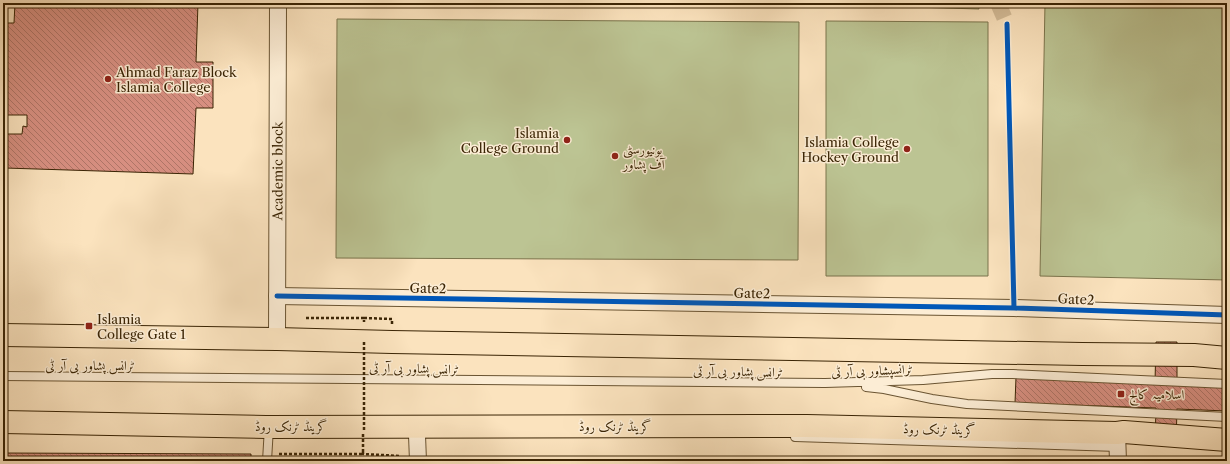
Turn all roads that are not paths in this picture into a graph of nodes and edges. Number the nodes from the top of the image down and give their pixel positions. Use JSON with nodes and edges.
{"nodes":[{"id":1,"x":278,"y":3,"type":"edge"},
{"id":2,"x":277,"y":296,"type":"junction"},
{"id":3,"x":1227,"y":315,"type":"edge"},
{"id":4,"x":3,"y":335,"type":"edge"},
{"id":5,"x":277,"y":339,"type":"junction"},
{"id":6,"x":1227,"y":358,"type":"edge"},
{"id":7,"x":3,"y":376,"type":"edge"},
{"id":8,"x":825,"y":383,"type":"junction"},
{"id":9,"x":1227,"y":384,"type":"edge"},
{"id":10,"x":1227,"y":417,"type":"edge"},
{"id":11,"x":3,"y":422,"type":"edge"},
{"id":12,"x":269,"y":431,"type":"junction"},
{"id":13,"x":216,"y":434,"type":"dead end"},
{"id":14,"x":716,"y":434,"type":"dead end"},
{"id":15,"x":306,"y":435,"type":"dead end"},
{"id":16,"x":477,"y":435,"type":"dead end"},
{"id":17,"x":418,"y":436,"type":"dead end"},
{"id":18,"x":787,"y":436,"type":"dead end"},
{"id":19,"x":1227,"y":440,"type":"edge"},
{"id":20,"x":1118,"y":447,"type":"edge"},
{"id":21,"x":267,"y":457,"type":"edge"},
{"id":22,"x":418,"y":459,"type":"edge"}],
"edges":[{"from":1,"to":2,"type":"street","name":"Academic block"},
{"from":2,"to":3,"type":"street","name":"Gate2"},
{"from":2,"to":5,"type":"street","name":"Academic block"},
{"from":4,"to":5,"type":"highway"},
{"from":5,"to":6,"type":"highway"},
{"from":7,"to":8,"type":"lane","name":"ٹرانس پشاور بی آر ٹی"},
{"from":8,"to":9,"type":"lane","name":"ٹرانسپشاور بی آر ٹی"},
{"from":8,"to":10,"type":"lane","name":"ٹرانسپشاور بی آر ٹی"},
{"from":11,"to":12,"type":"highway","name":"گرینڈ ٹرنک روڈ"},
{"from":12,"to":13,"type":"lane"},
{"from":12,"to":15,"type":"lane"},
{"from":12,"to":20,"type":"highway","name":"گرینڈ ٹرنک روڈ"},
{"from":12,"to":21,"type":"lane"},
{"from":14,"to":16,"type":"lane"},
{"from":17,"to":22,"type":"street"},
{"from":18,"to":20,"type":"lane"},
{"from":19,"to":20,"type":"highway","name":"گرینڈ ٹرنک روڈ"}]}
